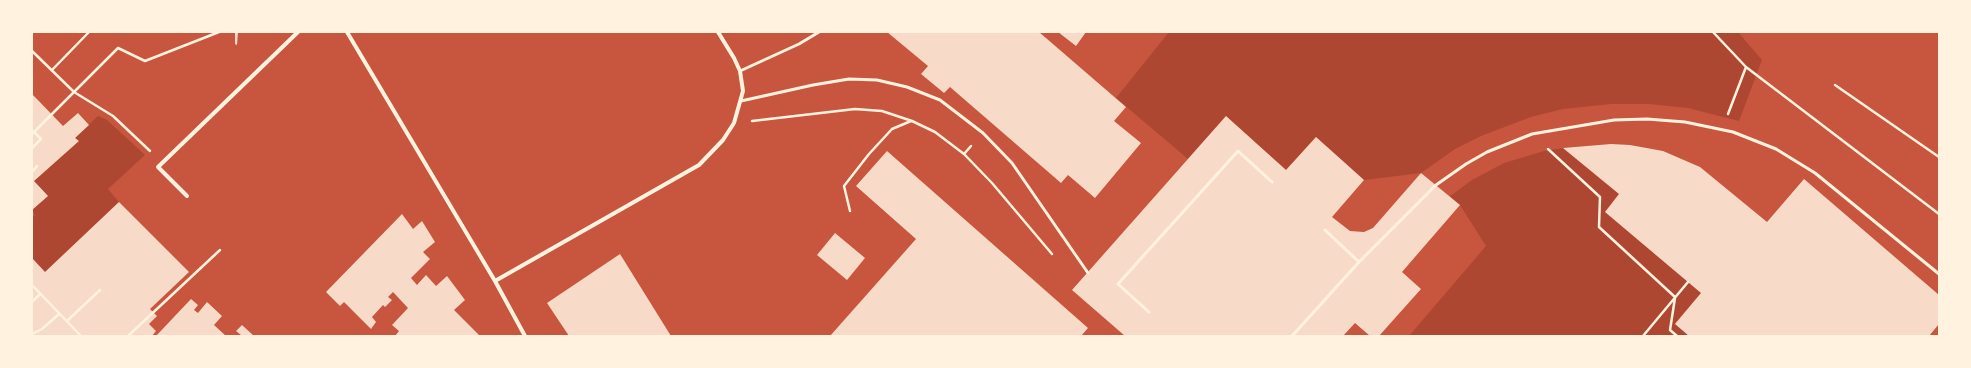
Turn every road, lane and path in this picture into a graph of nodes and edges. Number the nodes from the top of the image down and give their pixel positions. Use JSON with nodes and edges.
{"nodes":[{"id":1,"x":89,"y":32,"type":"edge"},
{"id":2,"x":219,"y":32,"type":"edge"},
{"id":3,"x":298,"y":32,"type":"edge"},
{"id":4,"x":347,"y":32,"type":"edge"},
{"id":5,"x":718,"y":32,"type":"edge"},
{"id":6,"x":818,"y":32,"type":"edge"},
{"id":7,"x":1713,"y":32,"type":"edge"},
{"id":8,"x":32,"y":51,"type":"edge"},
{"id":9,"x":1746,"y":66,"type":"junction"},
{"id":10,"x":52,"y":70,"type":"junction"},
{"id":11,"x":740,"y":71,"type":"junction"},
{"id":12,"x":1835,"y":85,"type":"dead end"},
{"id":13,"x":74,"y":92,"type":"junction"},
{"id":14,"x":741,"y":101,"type":"junction"},
{"id":15,"x":912,"y":121,"type":"junction"},
{"id":16,"x":734,"y":124,"type":"junction"},
{"id":17,"x":1722,"y":130,"type":"junction"},
{"id":18,"x":33,"y":133,"type":"edge"},
{"id":19,"x":1532,"y":134,"type":"junction"},
{"id":20,"x":32,"y":148,"type":"edge"},
{"id":21,"x":1939,"y":157,"type":"edge"},
{"id":22,"x":163,"y":163,"type":"junction"},
{"id":23,"x":37,"y":166,"type":"dead end"},
{"id":24,"x":32,"y":169,"type":"edge"},
{"id":25,"x":1272,"y":182,"type":"dead end"},
{"id":26,"x":187,"y":196,"type":"dead end"},
{"id":27,"x":850,"y":211,"type":"dead end"},
{"id":28,"x":1939,"y":214,"type":"edge"},
{"id":29,"x":1325,"y":230,"type":"dead end"},
{"id":30,"x":220,"y":250,"type":"dead end"},
{"id":31,"x":1057,"y":260,"type":"dead end"},
{"id":32,"x":1359,"y":262,"type":"junction"},
{"id":33,"x":1088,"y":273,"type":"dead end"},
{"id":34,"x":1939,"y":274,"type":"edge"},
{"id":35,"x":495,"y":281,"type":"junction"},
{"id":36,"x":1688,"y":282,"type":"dead end"},
{"id":37,"x":32,"y":285,"type":"edge"},
{"id":38,"x":100,"y":290,"type":"dead end"},
{"id":39,"x":40,"y":294,"type":"junction"},
{"id":40,"x":1676,"y":297,"type":"junction"},
{"id":41,"x":32,"y":302,"type":"edge"},
{"id":42,"x":1149,"y":312,"type":"dead end"},
{"id":43,"x":59,"y":314,"type":"junction"},
{"id":44,"x":67,"y":321,"type":"junction"},
{"id":45,"x":32,"y":334,"type":"edge"},
{"id":46,"x":1645,"y":335,"type":"edge"},
{"id":47,"x":81,"y":336,"type":"edge"},
{"id":48,"x":128,"y":336,"type":"edge"},
{"id":49,"x":525,"y":336,"type":"edge"},
{"id":50,"x":1292,"y":336,"type":"edge"},
{"id":51,"x":1677,"y":336,"type":"edge"}],
"edges":[{"from":1,"to":10,"type":"path"},
{"from":2,"to":13,"type":"path"},
{"from":3,"to":22,"type":"street"},
{"from":4,"to":35,"type":"street"},
{"from":5,"to":11,"type":"street"},
{"from":6,"to":11,"type":"lane"},
{"from":7,"to":9,"type":"path"},
{"from":8,"to":10,"type":"path"},
{"from":9,"to":17,"type":"path"},
{"from":9,"to":28,"type":"path"},
{"from":10,"to":13,"type":"path"},
{"from":11,"to":14,"type":"street"},
{"from":12,"to":21,"type":"path"},
{"from":13,"to":18,"type":"path"},
{"from":13,"to":22,"type":"path"},
{"from":14,"to":16,"type":"street"},
{"from":14,"to":33,"type":"lane"},
{"from":15,"to":16,"type":"path"},
{"from":15,"to":27,"type":"path"},
{"from":15,"to":31,"type":"path"},
{"from":16,"to":35,"type":"street"},
{"from":17,"to":19,"type":"lane"},
{"from":17,"to":34,"type":"lane"},
{"from":18,"to":20,"type":"path"},
{"from":19,"to":32,"type":"lane"},
{"from":19,"to":40,"type":"path"},
{"from":22,"to":26,"type":"street"},
{"from":23,"to":24,"type":"path"},
{"from":25,"to":42,"type":"lane"},
{"from":29,"to":32,"type":"lane"},
{"from":30,"to":48,"type":"path"},
{"from":32,"to":50,"type":"lane"},
{"from":35,"to":49,"type":"street"},
{"from":36,"to":40,"type":"path"},
{"from":37,"to":39,"type":"path"},
{"from":38,"to":44,"type":"path"},
{"from":39,"to":41,"type":"path"},
{"from":39,"to":43,"type":"path"},
{"from":40,"to":46,"type":"path"},
{"from":40,"to":51,"type":"path"},
{"from":43,"to":44,"type":"path"},
{"from":43,"to":45,"type":"path"},
{"from":44,"to":47,"type":"path"}]}
